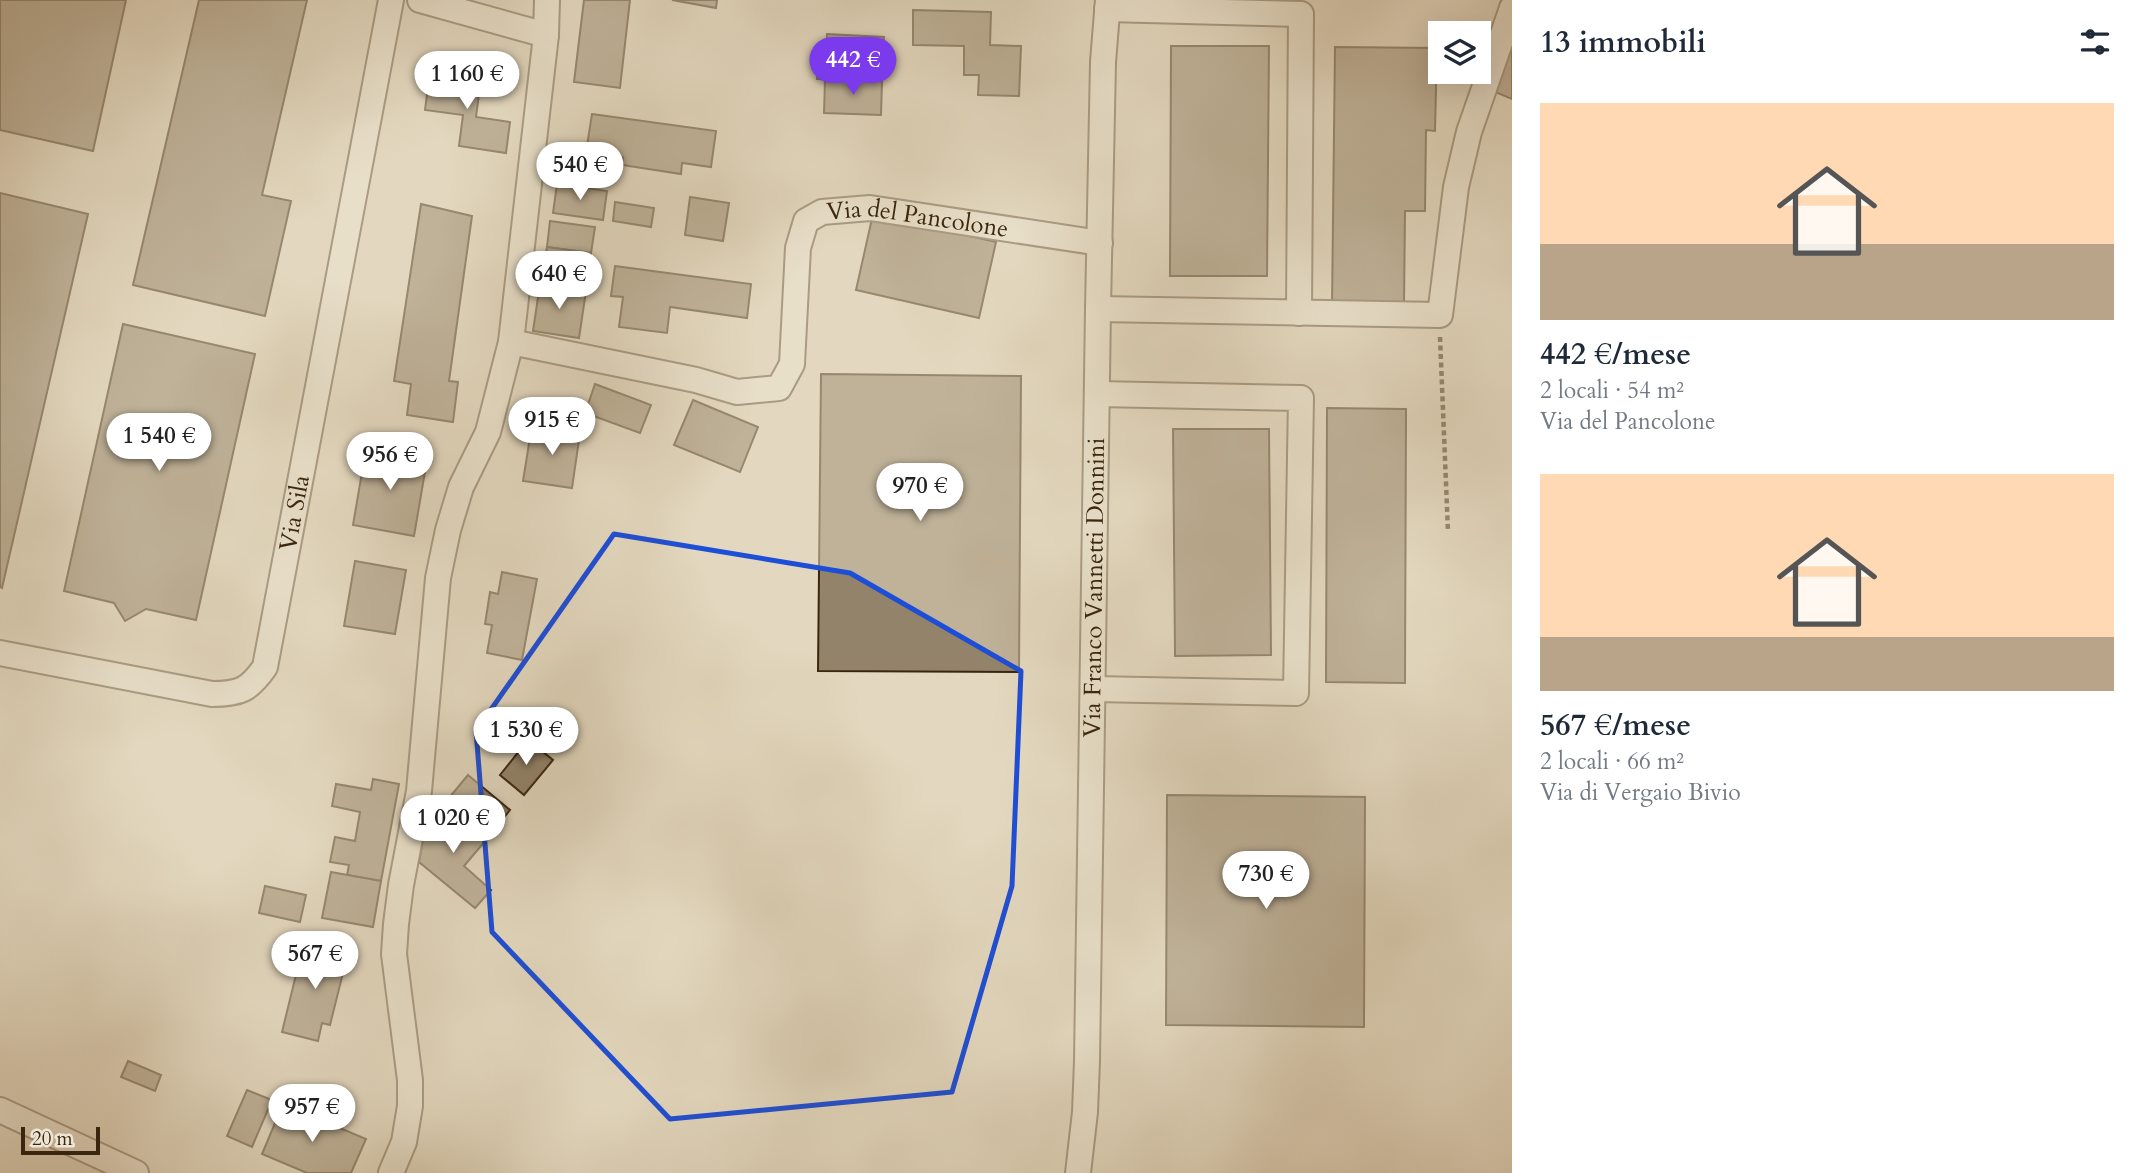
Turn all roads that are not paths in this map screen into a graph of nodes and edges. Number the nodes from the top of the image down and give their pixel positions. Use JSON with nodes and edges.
{"nodes":[{"id":1,"x":391,"y":0,"type":"edge"},
{"id":2,"x":420,"y":0,"type":"edge"},
{"id":3,"x":547,"y":0,"type":"edge"},
{"id":4,"x":1108,"y":5,"type":"edge"},
{"id":5,"x":1512,"y":8,"type":"edge"},
{"id":6,"x":546,"y":34,"type":"junction"},
{"id":7,"x":1100,"y":243,"type":"junction"},
{"id":8,"x":1098,"y":309,"type":"junction"},
{"id":9,"x":1299,"y":313,"type":"junction"},
{"id":10,"x":511,"y":342,"type":"junction"},
{"id":11,"x":1097,"y":394,"type":"junction"},
{"id":12,"x":0,"y":653,"type":"edge"},
{"id":13,"x":1093,"y":689,"type":"junction"},
{"id":14,"x":0,"y":1110,"type":"edge"},
{"id":15,"x":136,"y":1173,"type":"edge"},
{"id":16,"x":391,"y":1173,"type":"edge"},
{"id":17,"x":1078,"y":1173,"type":"edge"}],
"edges":[{"from":1,"to":12,"type":"street","name":"Via Sila"},
{"from":2,"to":6,"type":"street"},
{"from":3,"to":6,"type":"street"},
{"from":4,"to":7,"type":"street","name":"Via Franco Vannetti Donnini"},
{"from":4,"to":9,"type":"street"},
{"from":5,"to":9,"type":"street"},
{"from":6,"to":10,"type":"street"},
{"from":7,"to":8,"type":"street","name":"Via Franco Vannetti Donnini"},
{"from":7,"to":10,"type":"street","name":"Via del Pancolone"},
{"from":8,"to":9,"type":"street"},
{"from":8,"to":11,"type":"street","name":"Via Franco Vannetti Donnini"},
{"from":10,"to":16,"type":"street"},
{"from":11,"to":13,"type":"street","name":"Via Franco Vannetti Donnini"},
{"from":11,"to":13,"type":"street"},
{"from":13,"to":17,"type":"street","name":"Via Franco Vannetti Donnini"},
{"from":14,"to":15,"type":"street"}]}
